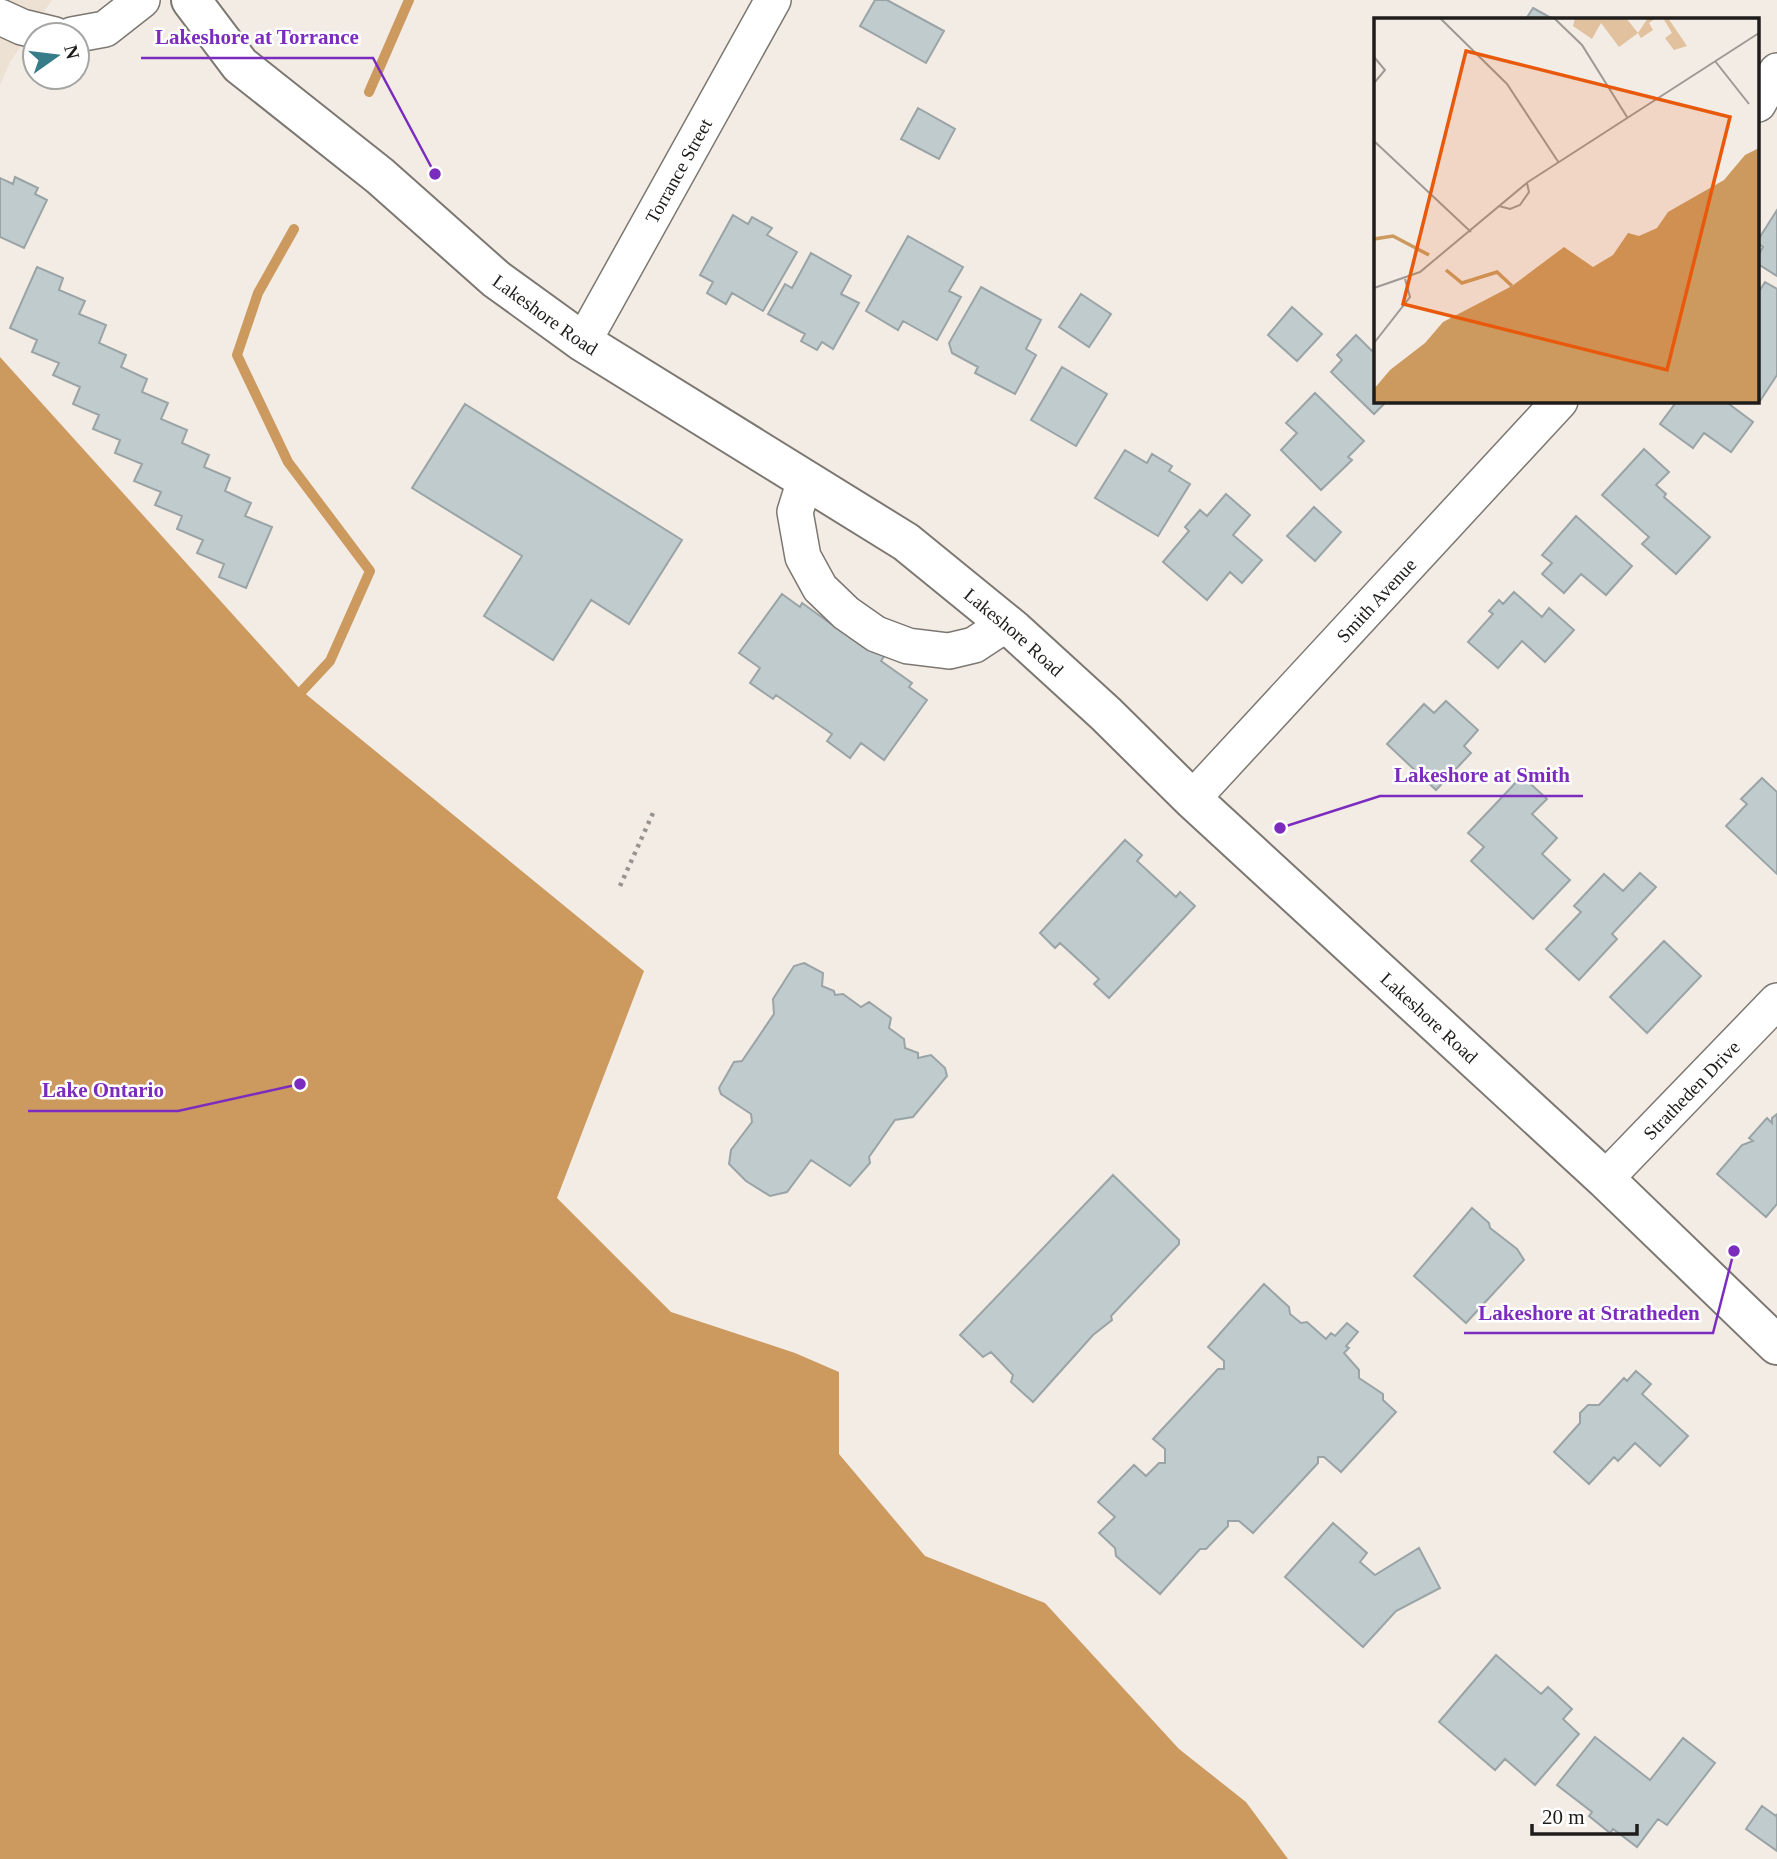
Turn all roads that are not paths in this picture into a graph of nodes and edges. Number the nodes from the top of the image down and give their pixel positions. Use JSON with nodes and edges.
{"nodes":[{"id":1,"x":142,"y":0,"type":"edge"},
{"id":2,"x":191,"y":0,"type":"edge"},
{"id":3,"x":773,"y":0,"type":"edge"},
{"id":4,"x":0,"y":18,"type":"edge"},
{"id":5,"x":21,"y":27,"type":"edge"},
{"id":6,"x":91,"y":32,"type":"edge"},
{"id":7,"x":1777,"y":71,"type":"edge"},
{"id":8,"x":1760,"y":101,"type":"edge"},
{"id":9,"x":583,"y":342,"type":"junction"},
{"id":10,"x":1559,"y":402,"type":"edge"},
{"id":11,"x":805,"y":480,"type":"junction"},
{"id":12,"x":1006,"y":624,"type":"junction"},
{"id":13,"x":1192,"y":799,"type":"junction"},
{"id":14,"x":1777,"y":1001,"type":"edge"},
{"id":15,"x":1605,"y":1179,"type":"junction"},
{"id":16,"x":1777,"y":1345,"type":"edge"}],
"edges":[{"from":1,"to":6,"type":"street"},
{"from":2,"to":9,"type":"main road","name":"Lakeshore Road"},
{"from":3,"to":9,"type":"street","name":"Torrance Street"},
{"from":4,"to":5,"type":"street"},
{"from":7,"to":8,"type":"street"},
{"from":9,"to":11,"type":"main road","name":"Lakeshore Road"},
{"from":10,"to":13,"type":"street","name":"Smith Avenue"},
{"from":11,"to":12,"type":"main road","name":"Lakeshore Road"},
{"from":11,"to":12,"type":"street"},
{"from":12,"to":13,"type":"main road","name":"Lakeshore Road"},
{"from":13,"to":15,"type":"main road","name":"Lakeshore Road"},
{"from":14,"to":15,"type":"street","name":"Stratheden Drive"},
{"from":15,"to":16,"type":"main road","name":"Lakeshore Road"}]}
